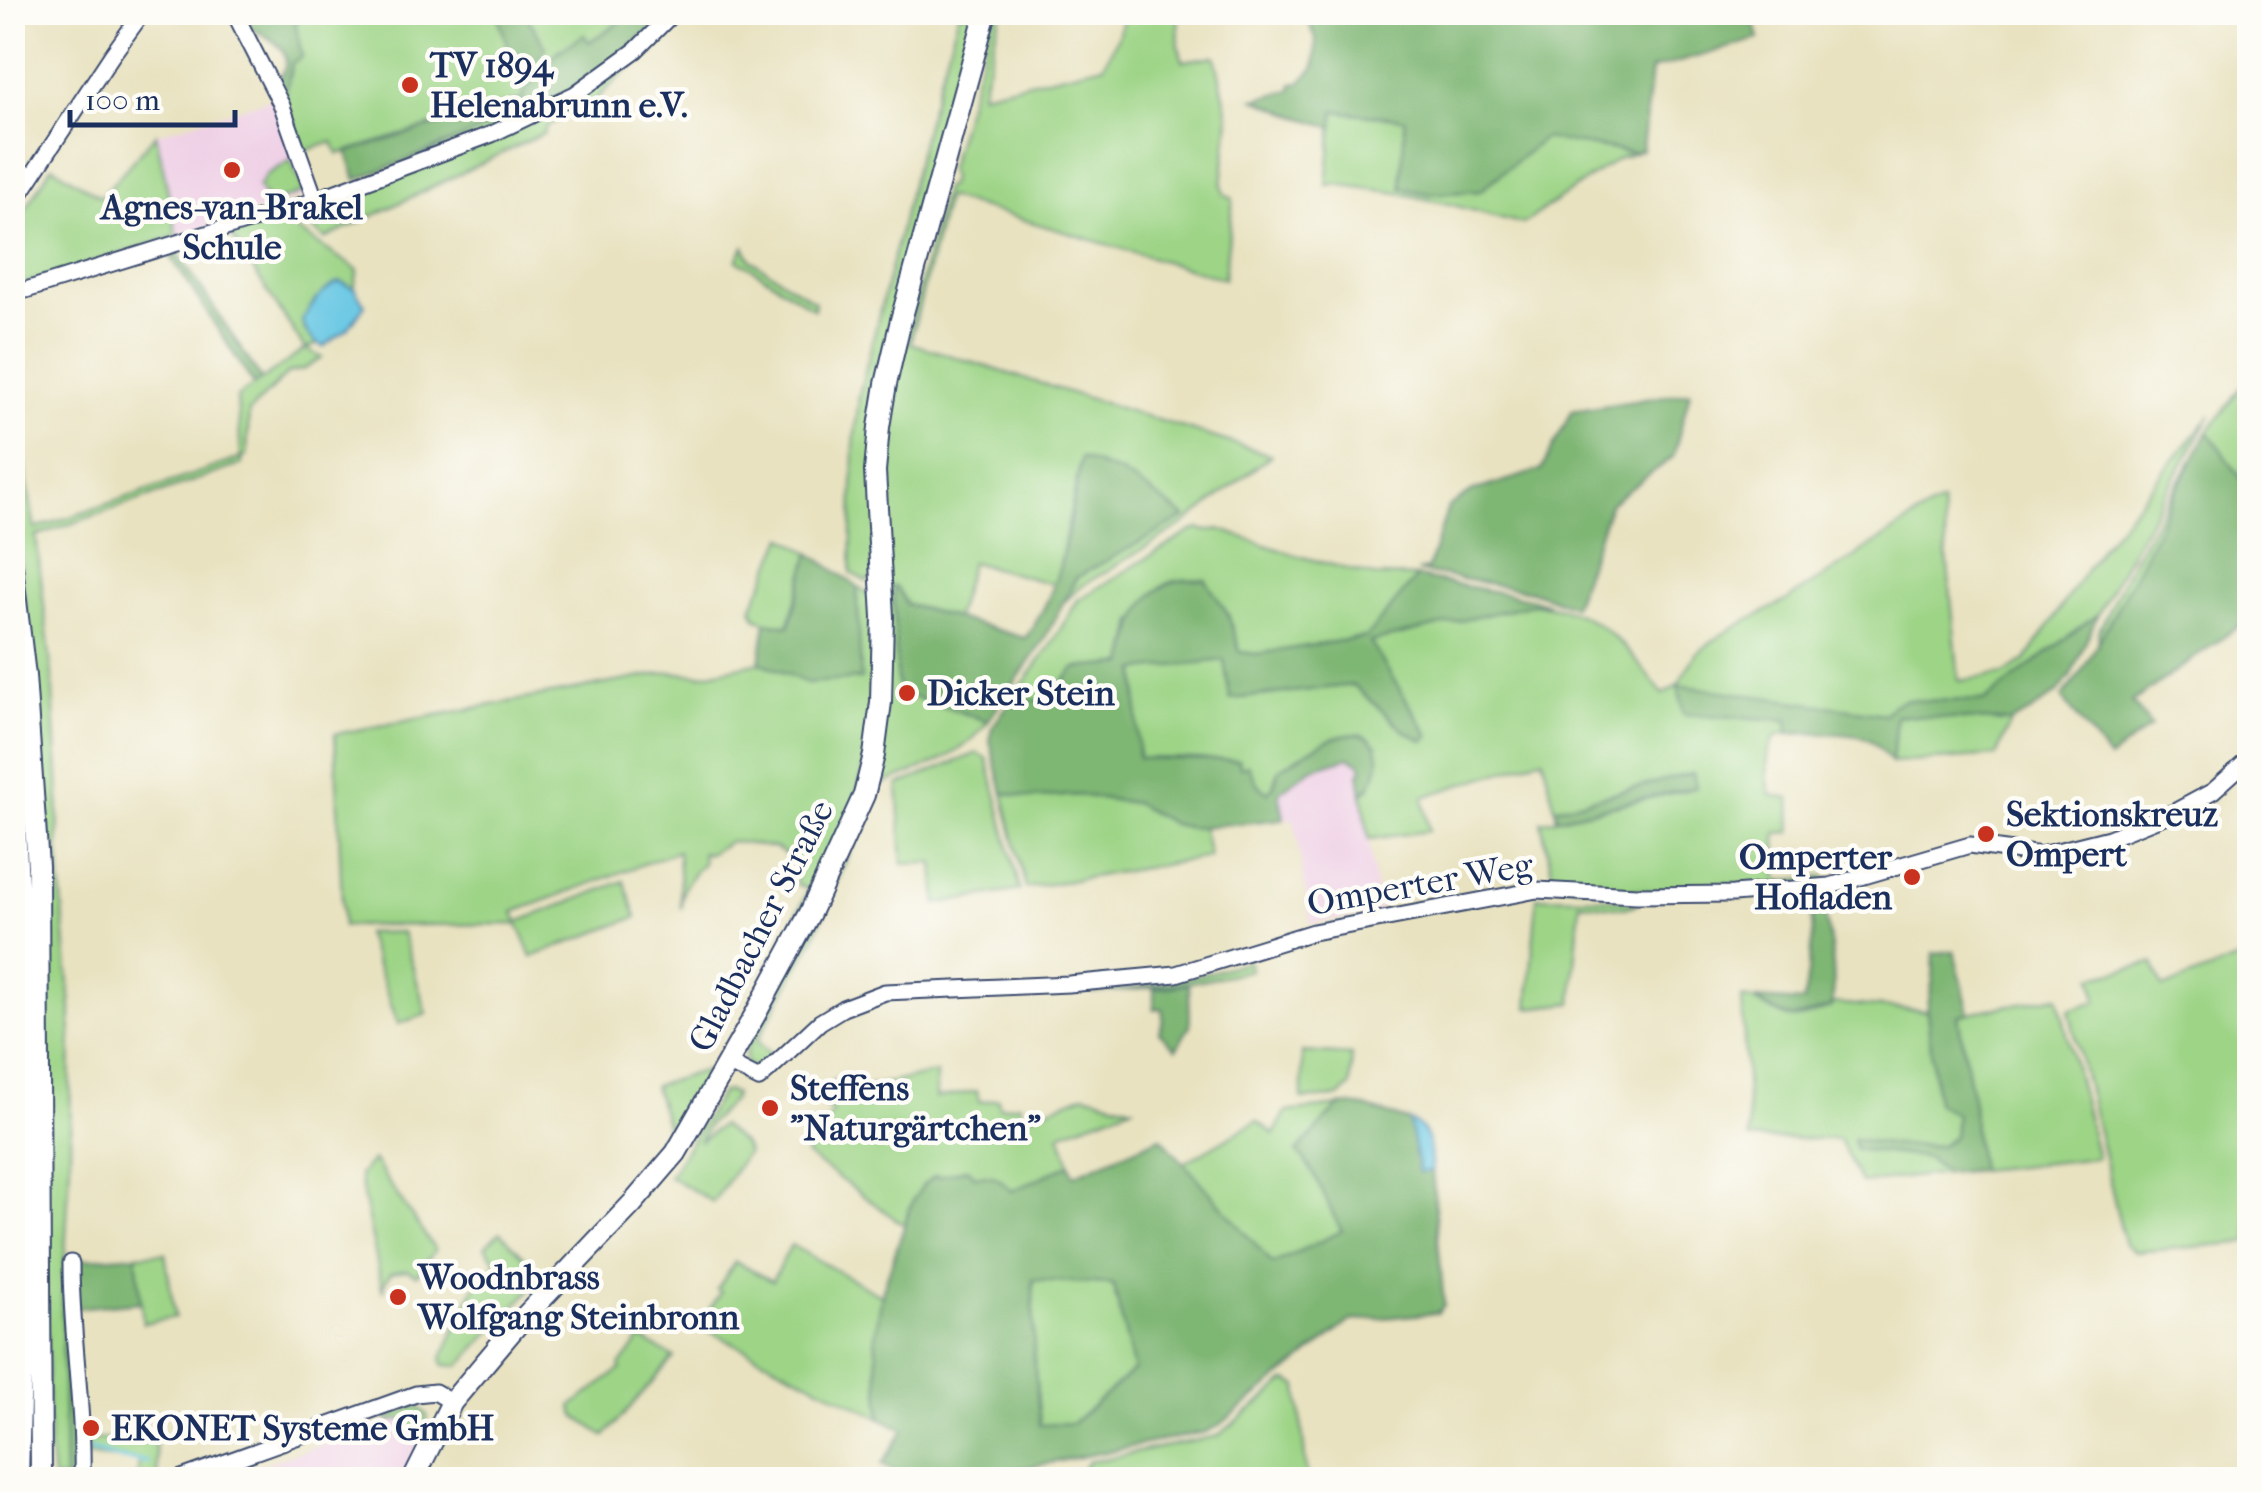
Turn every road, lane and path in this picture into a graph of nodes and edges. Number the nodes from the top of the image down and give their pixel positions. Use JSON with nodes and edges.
{"nodes":[{"id":1,"x":143,"y":12,"type":"edge"},
{"id":2,"x":234,"y":12,"type":"edge"},
{"id":3,"x":674,"y":12,"type":"edge"},
{"id":4,"x":986,"y":12,"type":"edge"},
{"id":5,"x":315,"y":199,"type":"junction"},
{"id":6,"x":12,"y":206,"type":"edge"},
{"id":7,"x":12,"y":290,"type":"edge"},
{"id":8,"x":12,"y":567,"type":"edge"},
{"id":9,"x":2250,"y":758,"type":"edge"},
{"id":10,"x":12,"y":772,"type":"edge"},
{"id":11,"x":728,"y":1063,"type":"junction"},
{"id":12,"x":70,"y":1264,"type":"dead end"},
{"id":13,"x":452,"y":1402,"type":"junction"},
{"id":14,"x":18,"y":1480,"type":"edge"},
{"id":15,"x":41,"y":1480,"type":"edge"},
{"id":16,"x":82,"y":1480,"type":"edge"},
{"id":17,"x":176,"y":1480,"type":"edge"},
{"id":18,"x":413,"y":1480,"type":"edge"}],
"edges":[{"from":1,"to":6,"type":"street"},
{"from":2,"to":5,"type":"street"},
{"from":3,"to":5,"type":"street"},
{"from":4,"to":11,"type":"main road","name":"Gladbacher Straße"},
{"from":5,"to":7,"type":"street"},
{"from":8,"to":15,"type":"main road"},
{"from":9,"to":11,"type":"street","name":"Omperter Weg"},
{"from":10,"to":14,"type":"main road"},
{"from":11,"to":13,"type":"main road","name":"Gladbacher Straße"},
{"from":12,"to":16,"type":"street"},
{"from":13,"to":17,"type":"street"},
{"from":13,"to":18,"type":"main road","name":"Gladbacher Straße"}]}
